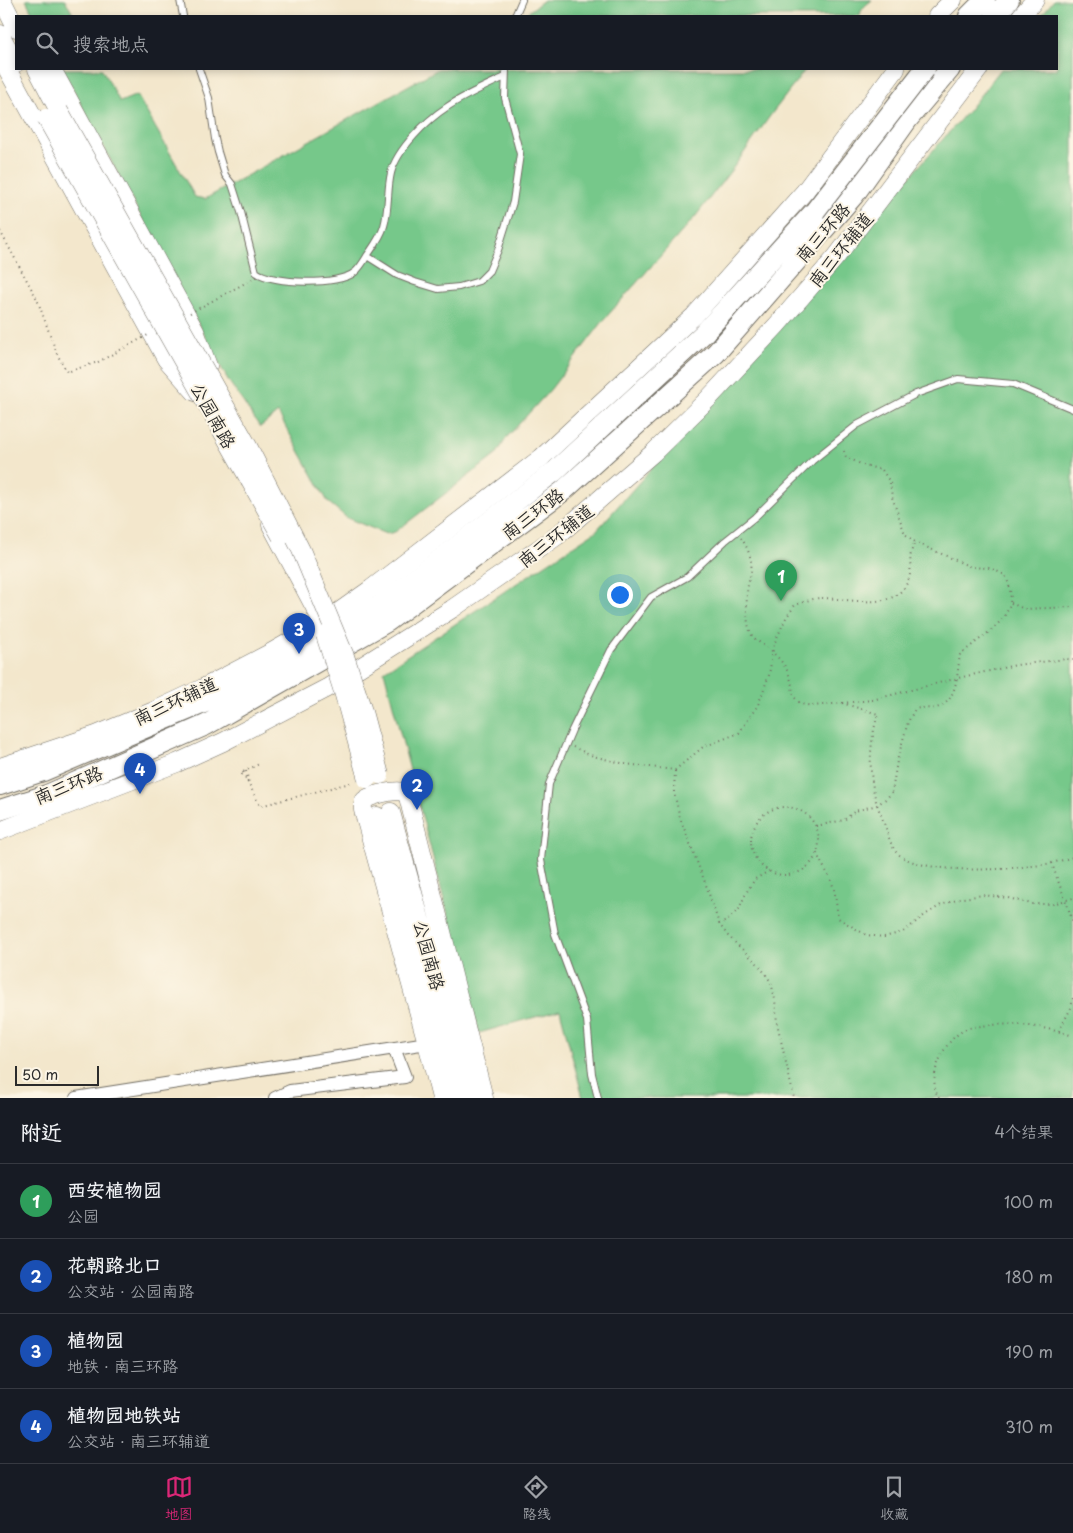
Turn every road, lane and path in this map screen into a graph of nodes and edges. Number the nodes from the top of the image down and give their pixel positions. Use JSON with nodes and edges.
{"nodes":[{"id":1,"x":2,"y":0,"type":"edge"},
{"id":2,"x":15,"y":0,"type":"edge"},
{"id":3,"x":180,"y":0,"type":"edge"},
{"id":4,"x":522,"y":0,"type":"edge"},
{"id":5,"x":953,"y":0,"type":"edge"},
{"id":6,"x":985,"y":0,"type":"edge"},
{"id":7,"x":1009,"y":0,"type":"edge"},
{"id":8,"x":1035,"y":0,"type":"edge"},
{"id":9,"x":23,"y":15,"type":"edge"},
{"id":10,"x":184,"y":15,"type":"edge"},
{"id":11,"x":516,"y":15,"type":"edge"},
{"id":12,"x":938,"y":15,"type":"edge"},
{"id":13,"x":970,"y":15,"type":"edge"},
{"id":14,"x":996,"y":15,"type":"edge"},
{"id":15,"x":1022,"y":15,"type":"edge"},
{"id":16,"x":15,"y":26,"type":"edge"},
{"id":17,"x":0,"y":34,"type":"edge"},
{"id":18,"x":0,"y":56,"type":"edge"},
{"id":19,"x":15,"y":61,"type":"edge"},
{"id":20,"x":20,"y":70,"type":"edge"},
{"id":21,"x":37,"y":70,"type":"edge"},
{"id":22,"x":53,"y":70,"type":"edge"},
{"id":23,"x":199,"y":70,"type":"edge"},
{"id":24,"x":506,"y":70,"type":"edge"},
{"id":25,"x":895,"y":70,"type":"edge"},
{"id":26,"x":924,"y":70,"type":"edge"},
{"id":27,"x":949,"y":70,"type":"edge"},
{"id":28,"x":978,"y":70,"type":"edge"},
{"id":29,"x":505,"y":77,"type":"junction"},
{"id":30,"x":53,"y":114,"type":"junction"},
{"id":31,"x":0,"y":231,"type":"edge"},
{"id":32,"x":367,"y":256,"type":"junction"},
{"id":33,"x":98,"y":362,"type":"dead end"},
{"id":34,"x":1073,"y":409,"type":"edge"},
{"id":35,"x":841,"y":438,"type":"junction"},
{"id":36,"x":736,"y":532,"type":"junction"},
{"id":37,"x":915,"y":542,"type":"junction"},
{"id":38,"x":1011,"y":603,"type":"junction"},
{"id":39,"x":1073,"y":607,"type":"edge"},
{"id":40,"x":328,"y":620,"type":"junction"},
{"id":41,"x":772,"y":652,"type":"junction"},
{"id":42,"x":1073,"y":660,"type":"edge"},
{"id":43,"x":958,"y":678,"type":"junction"},
{"id":44,"x":839,"y":702,"type":"junction"},
{"id":45,"x":566,"y":744,"type":"junction"},
{"id":46,"x":261,"y":763,"type":"dead end"},
{"id":47,"x":0,"y":768,"type":"edge"},
{"id":48,"x":675,"y":770,"type":"junction"},
{"id":49,"x":245,"y":771,"type":"junction"},
{"id":50,"x":247,"y":778,"type":"junction"},
{"id":51,"x":368,"y":779,"type":"joint"},
{"id":52,"x":0,"y":785,"type":"edge"},
{"id":53,"x":250,"y":785,"type":"junction"},
{"id":54,"x":877,"y":805,"type":"junction"},
{"id":55,"x":0,"y":810,"type":"edge"},
{"id":56,"x":816,"y":826,"type":"junction"},
{"id":57,"x":0,"y":831,"type":"edge"},
{"id":58,"x":817,"y":853,"type":"junction"},
{"id":59,"x":1073,"y":857,"type":"edge"},
{"id":60,"x":1052,"y":863,"type":"junction"},
{"id":61,"x":769,"y":871,"type":"junction"},
{"id":62,"x":1073,"y":898,"type":"edge"},
{"id":63,"x":1066,"y":900,"type":"junction"},
{"id":64,"x":719,"y":924,"type":"junction"},
{"id":65,"x":1073,"y":924,"type":"edge"},
{"id":66,"x":1073,"y":998,"type":"edge"},
{"id":67,"x":1059,"y":1031,"type":"junction"},
{"id":68,"x":1073,"y":1036,"type":"edge"},
{"id":69,"x":427,"y":1043,"type":"junction"},
{"id":70,"x":394,"y":1048,"type":"junction"},
{"id":71,"x":76,"y":1098,"type":"edge"},
{"id":72,"x":275,"y":1098,"type":"edge"},
{"id":73,"x":441,"y":1098,"type":"edge"},
{"id":74,"x":454,"y":1098,"type":"edge"},
{"id":75,"x":469,"y":1098,"type":"edge"},
{"id":76,"x":484,"y":1098,"type":"edge"},
{"id":77,"x":598,"y":1098,"type":"edge"},
{"id":78,"x":794,"y":1098,"type":"edge"},
{"id":79,"x":939,"y":1098,"type":"edge"}],
"edges":[{"from":1,"to":16,"type":"main road"},
{"from":2,"to":9,"type":"main road"},
{"from":3,"to":10,"type":"lane"},
{"from":4,"to":11,"type":"lane"},
{"from":5,"to":12,"type":"main road"},
{"from":6,"to":13,"type":"highway"},
{"from":7,"to":14,"type":"highway"},
{"from":8,"to":15,"type":"main road"},
{"from":17,"to":19,"type":"main road"},
{"from":18,"to":40,"type":"main road"},
{"from":20,"to":30,"type":"main road","name":"公园南路"},
{"from":21,"to":30,"type":"main road","name":"公园南路"},
{"from":22,"to":40,"type":"main road"},
{"from":23,"to":32,"type":"lane"},
{"from":24,"to":29,"type":"lane"},
{"from":25,"to":40,"type":"main road","name":"南三环辅道"},
{"from":26,"to":52,"type":"highway","name":"南三环路","bridge":true},
{"from":27,"to":55,"type":"highway","name":"南三环路"},
{"from":28,"to":57,"type":"main road","name":"南三环辅道"},
{"from":29,"to":32,"type":"lane"},
{"from":29,"to":32,"type":"lane"},
{"from":30,"to":51,"type":"main road","name":"公园南路","bridge":true},
{"from":31,"to":33,"type":"path"},
{"from":34,"to":35,"type":"lane"},
{"from":35,"to":36,"type":"lane"},
{"from":35,"to":37,"type":"path"},
{"from":36,"to":41,"type":"path"},
{"from":36,"to":45,"type":"lane"},
{"from":37,"to":38,"type":"path"},
{"from":37,"to":41,"type":"path"},
{"from":38,"to":39,"type":"path"},
{"from":38,"to":43,"type":"path"},
{"from":40,"to":47,"type":"main road","name":"南三环辅道"},
{"from":41,"to":44,"type":"path"},
{"from":41,"to":48,"type":"path"},
{"from":42,"to":43,"type":"path"},
{"from":43,"to":44,"type":"path"},
{"from":43,"to":54,"type":"path"},
{"from":44,"to":54,"type":"path"},
{"from":45,"to":48,"type":"path"},
{"from":45,"to":77,"type":"lane"},
{"from":46,"to":49,"type":"path"},
{"from":48,"to":64,"type":"path"},
{"from":49,"to":50,"type":"path"},
{"from":49,"to":50,"type":"path"},
{"from":50,"to":53,"type":"path"},
{"from":50,"to":53,"type":"path"},
{"from":51,"to":53,"type":"path"},
{"from":54,"to":56,"type":"path"},
{"from":54,"to":60,"type":"path"},
{"from":56,"to":58,"type":"path"},
{"from":56,"to":61,"type":"path"},
{"from":58,"to":61,"type":"path"},
{"from":58,"to":63,"type":"path"},
{"from":59,"to":60,"type":"path"},
{"from":60,"to":63,"type":"path"},
{"from":61,"to":64,"type":"path"},
{"from":62,"to":63,"type":"path"},
{"from":63,"to":65,"type":"path"},
{"from":64,"to":78,"type":"path"},
{"from":66,"to":67,"type":"path"},
{"from":67,"to":68,"type":"path"},
{"from":67,"to":79,"type":"path"},
{"from":69,"to":70,"type":"street"},
{"from":69,"to":73,"type":"main road"},
{"from":69,"to":76,"type":"main road"},
{"from":70,"to":71,"type":"street"},
{"from":70,"to":72,"type":"street"},
{"from":74,"to":75,"type":"main road","name":"公园南路"}]}
